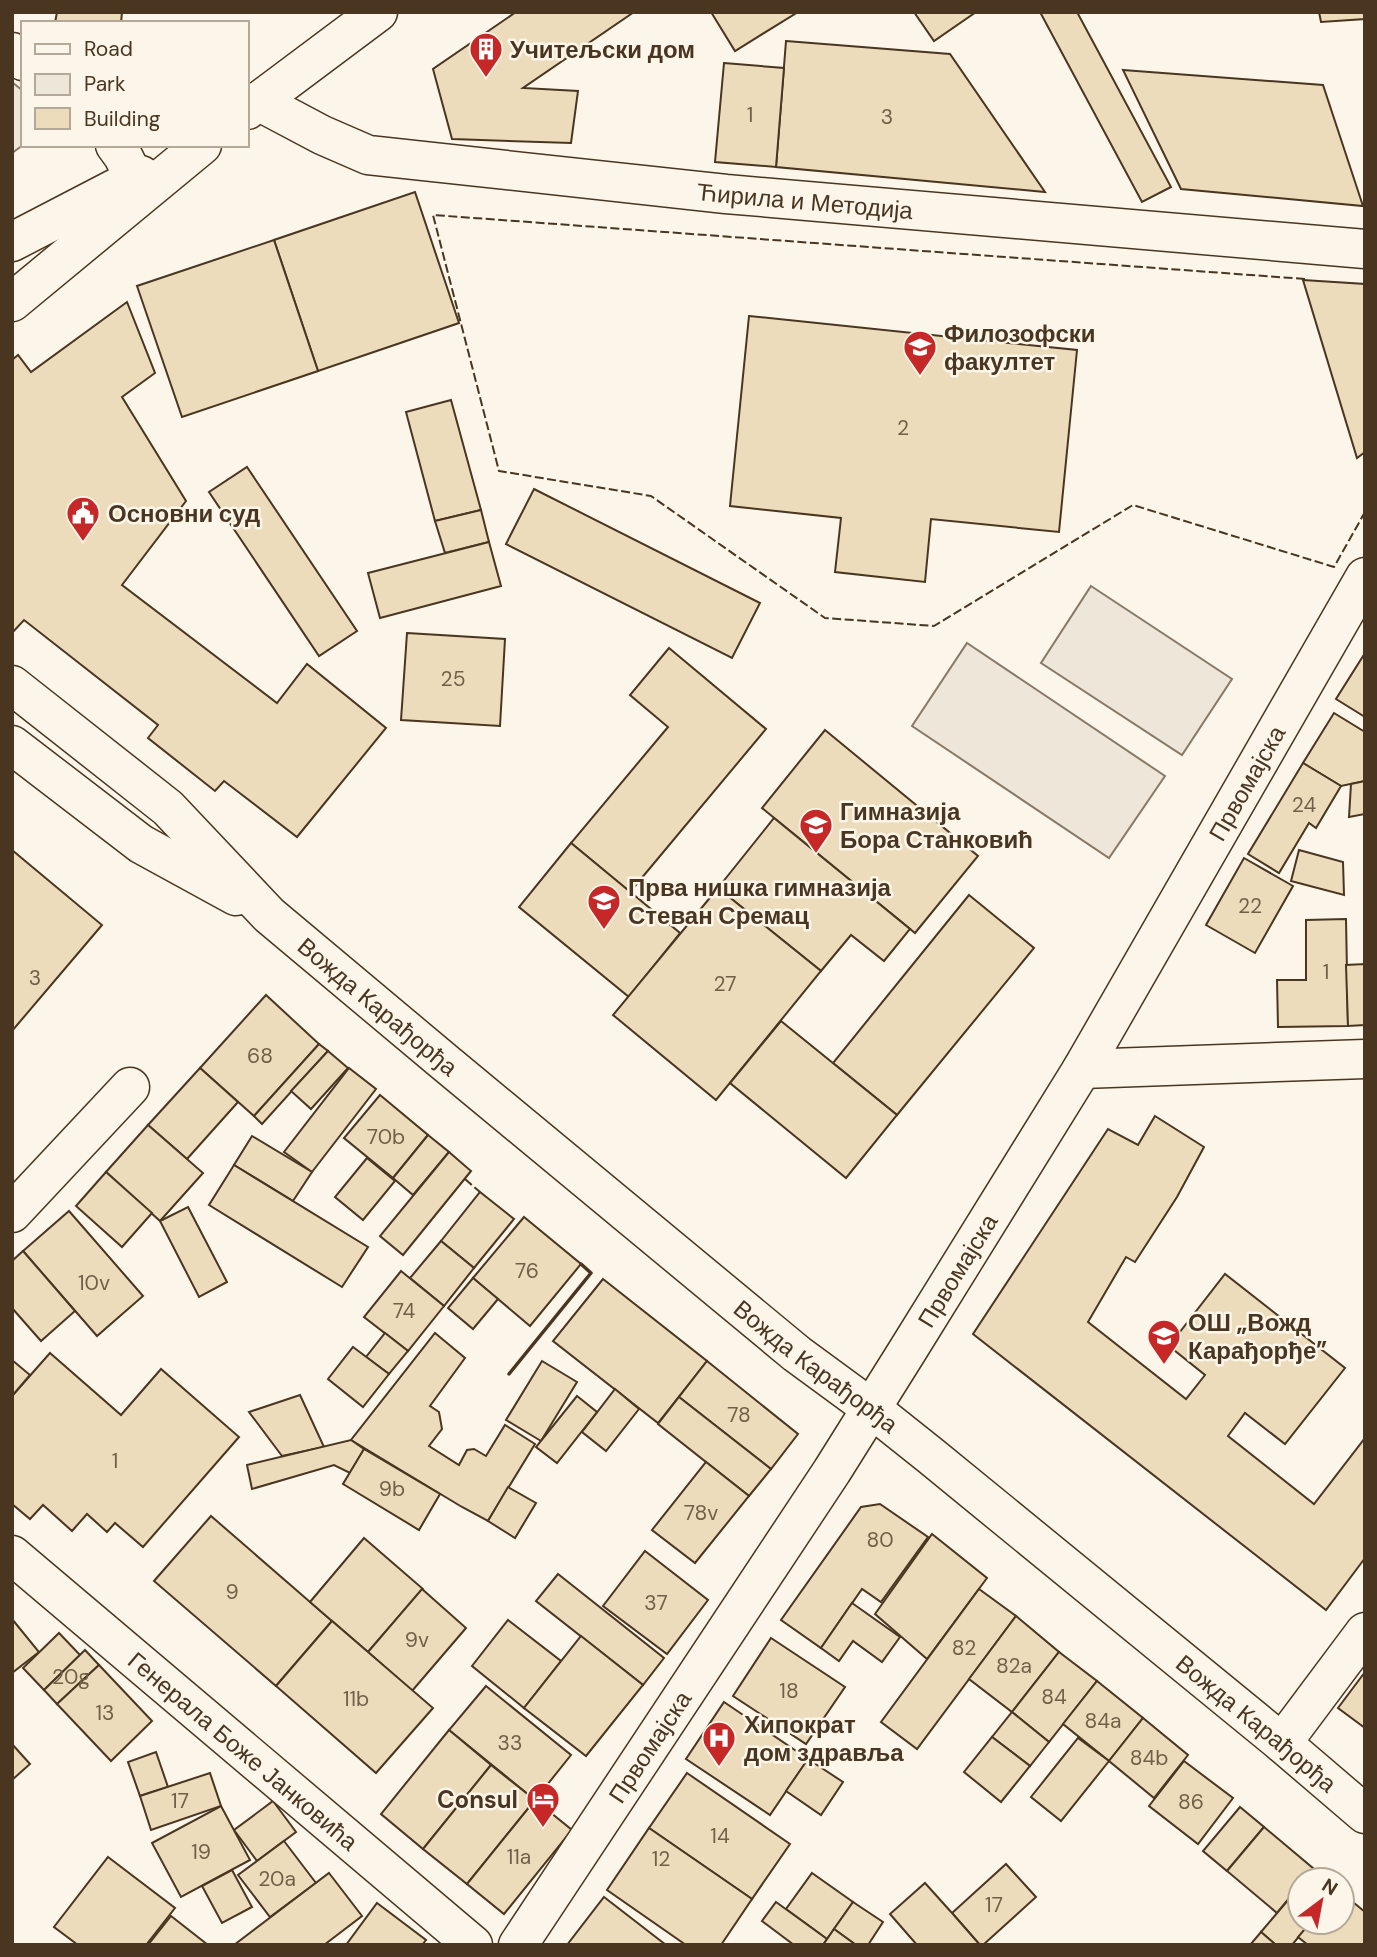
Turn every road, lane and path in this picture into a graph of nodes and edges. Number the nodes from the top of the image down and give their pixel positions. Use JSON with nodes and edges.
{"nodes":[{"id":1,"x":377,"y":12,"type":"edge"},
{"id":2,"x":252,"y":106,"type":"edge"},
{"id":3,"x":117,"y":147,"type":"edge"},
{"id":4,"x":196,"y":147,"type":"edge"},
{"id":5,"x":198,"y":147,"type":"edge"},
{"id":6,"x":134,"y":178,"type":"junction"},
{"id":7,"x":12,"y":242,"type":"edge"},
{"id":8,"x":1365,"y":249,"type":"edge"},
{"id":9,"x":12,"y":302,"type":"edge"},
{"id":10,"x":1365,"y":577,"type":"edge"},
{"id":11,"x":12,"y":685,"type":"edge"},
{"id":12,"x":12,"y":745,"type":"edge"},
{"id":13,"x":269,"y":915,"type":"junction"},
{"id":14,"x":1365,"y":1059,"type":"edge"},
{"id":15,"x":1082,"y":1069,"type":"junction"},
{"id":16,"x":130,"y":1087,"type":"dead end"},
{"id":17,"x":12,"y":1213,"type":"edge"},
{"id":18,"x":872,"y":1409,"type":"junction"},
{"id":19,"x":12,"y":1555,"type":"edge"},
{"id":20,"x":1365,"y":1632,"type":"edge"},
{"id":21,"x":1282,"y":1743,"type":"junction"},
{"id":22,"x":1365,"y":1814,"type":"edge"},
{"id":23,"x":473,"y":1945,"type":"edge"},
{"id":24,"x":518,"y":1945,"type":"edge"}],
"edges":[{"from":1,"to":2,"type":"street"},
{"from":2,"to":8,"type":"street","name":"Ћирила и Методија"},
{"from":3,"to":6,"type":"street"},
{"from":4,"to":6,"type":"street"},
{"from":5,"to":9,"type":"street"},
{"from":6,"to":7,"type":"street"},
{"from":10,"to":15,"type":"street","name":"Првомајска"},
{"from":11,"to":13,"type":"street","name":"Вожда Карађорђа"},
{"from":12,"to":13,"type":"street","name":"Вожда Карађорђа"},
{"from":13,"to":18,"type":"street","name":"Вожда Карађорђа"},
{"from":14,"to":15,"type":"street"},
{"from":15,"to":18,"type":"street","name":"Првомајска"},
{"from":16,"to":17,"type":"street"},
{"from":18,"to":21,"type":"street","name":"Вожда Карађорђа"},
{"from":18,"to":24,"type":"street","name":"Првомајска"},
{"from":19,"to":23,"type":"street","name":"Генерала Боже Јанковића"},
{"from":20,"to":21,"type":"street"},
{"from":21,"to":22,"type":"street","name":"Вожда Карађорђа"}]}
